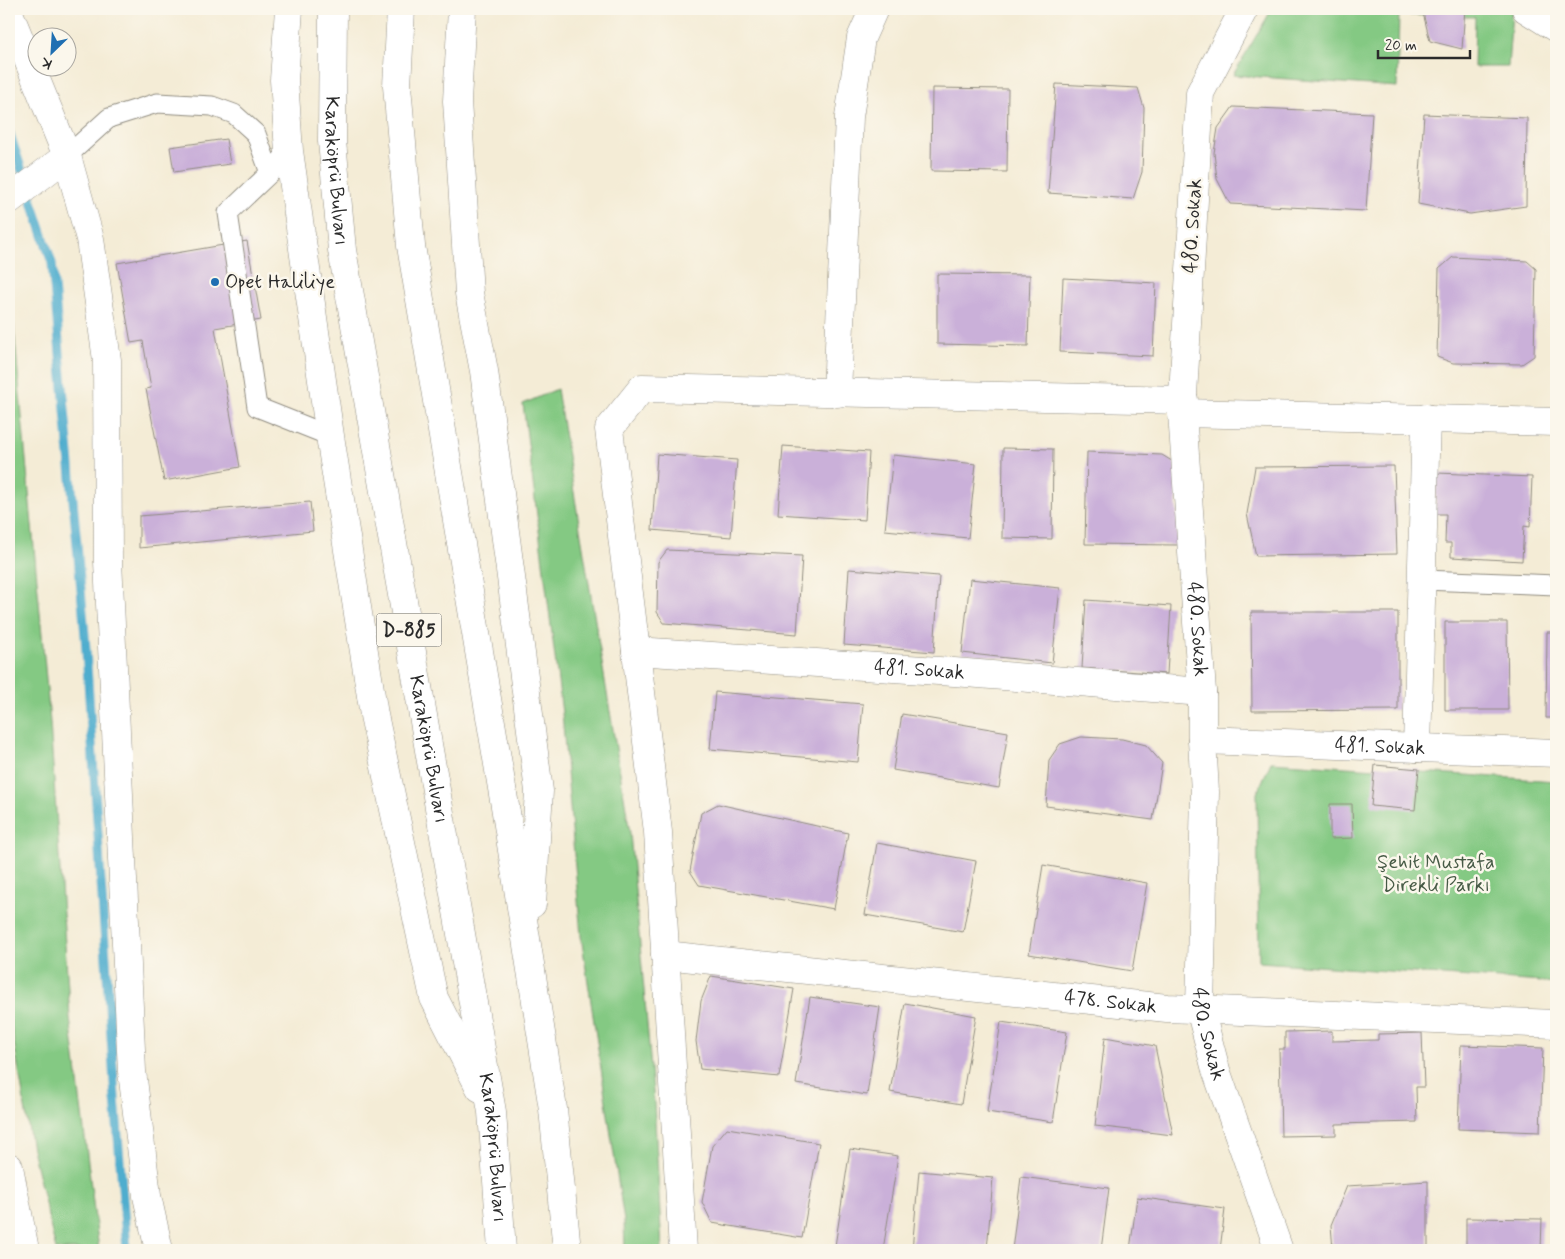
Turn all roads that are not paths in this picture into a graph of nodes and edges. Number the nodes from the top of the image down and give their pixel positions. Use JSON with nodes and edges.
{"nodes":[{"id":1,"x":289,"y":9,"type":"edge"},
{"id":2,"x":333,"y":9,"type":"edge"},
{"id":3,"x":401,"y":9,"type":"edge"},
{"id":4,"x":462,"y":9,"type":"edge"},
{"id":5,"x":874,"y":9,"type":"edge"},
{"id":6,"x":1244,"y":9,"type":"edge"},
{"id":7,"x":1526,"y":9,"type":"edge"},
{"id":8,"x":9,"y":14,"type":"edge"},
{"id":9,"x":1556,"y":28,"type":"edge"},
{"id":10,"x":289,"y":151,"type":"junction"},
{"id":11,"x":67,"y":156,"type":"junction"},
{"id":12,"x":270,"y":173,"type":"junction"},
{"id":13,"x":9,"y":200,"type":"edge"},
{"id":14,"x":837,"y":392,"type":"junction"},
{"id":15,"x":1183,"y":406,"type":"junction"},
{"id":16,"x":1426,"y":418,"type":"junction"},
{"id":17,"x":1556,"y":422,"type":"edge"},
{"id":18,"x":330,"y":436,"type":"junction"},
{"id":19,"x":1422,"y":580,"type":"junction"},
{"id":20,"x":1556,"y":585,"type":"edge"},
{"id":21,"x":636,"y":651,"type":"junction"},
{"id":22,"x":1202,"y":692,"type":"junction"},
{"id":23,"x":1202,"y":740,"type":"junction"},
{"id":24,"x":1417,"y":748,"type":"junction"},
{"id":25,"x":1556,"y":753,"type":"edge"},
{"id":26,"x":529,"y":953,"type":"junction"},
{"id":27,"x":665,"y":954,"type":"junction"},
{"id":28,"x":1200,"y":1010,"type":"junction"},
{"id":29,"x":1556,"y":1024,"type":"edge"},
{"id":30,"x":492,"y":1112,"type":"junction"},
{"id":31,"x":9,"y":1167,"type":"edge"},
{"id":32,"x":25,"y":1250,"type":"edge"},
{"id":33,"x":159,"y":1250,"type":"edge"},
{"id":34,"x":502,"y":1250,"type":"edge"},
{"id":35,"x":567,"y":1250,"type":"edge"},
{"id":36,"x":683,"y":1250,"type":"edge"},
{"id":37,"x":1279,"y":1250,"type":"edge"}],
"edges":[{"from":1,"to":10,"type":"main road"},
{"from":2,"to":30,"type":"main road","name":"Karaköprü Bulvarı","number":"D-885"},
{"from":3,"to":26,"type":"main road"},
{"from":4,"to":26,"type":"main road"},
{"from":5,"to":14,"type":"main road"},
{"from":6,"to":15,"type":"main road","name":"480. Sokak"},
{"from":7,"to":9,"type":"main road"},
{"from":8,"to":11,"type":"main road"},
{"from":10,"to":12,"type":"lane"},
{"from":10,"to":18,"type":"main road"},
{"from":11,"to":12,"type":"lane"},
{"from":11,"to":13,"type":"main road"},
{"from":11,"to":33,"type":"main road"},
{"from":12,"to":18,"type":"lane"},
{"from":14,"to":15,"type":"main road"},
{"from":14,"to":21,"type":"main road"},
{"from":15,"to":16,"type":"main road"},
{"from":15,"to":22,"type":"main road","name":"480. Sokak"},
{"from":16,"to":17,"type":"main road"},
{"from":16,"to":19,"type":"main road"},
{"from":18,"to":30,"type":"main road"},
{"from":19,"to":20,"type":"lane"},
{"from":19,"to":24,"type":"main road"},
{"from":21,"to":22,"type":"main road","name":"481. Sokak"},
{"from":21,"to":27,"type":"main road"},
{"from":22,"to":23,"type":"main road","name":"480. Sokak"},
{"from":23,"to":24,"type":"main road","name":"481. Sokak"},
{"from":23,"to":28,"type":"main road","name":"480. Sokak"},
{"from":24,"to":25,"type":"main road","name":"481. Sokak"},
{"from":26,"to":35,"type":"main road"},
{"from":27,"to":28,"type":"main road","name":"478. Sokak"},
{"from":27,"to":36,"type":"main road"},
{"from":28,"to":29,"type":"main road","name":"478. Sokak"},
{"from":28,"to":37,"type":"main road","name":"480. Sokak"},
{"from":30,"to":34,"type":"main road","name":"Karaköprü Bulvarı","number":"D-885"},
{"from":31,"to":32,"type":"main road"}]}
